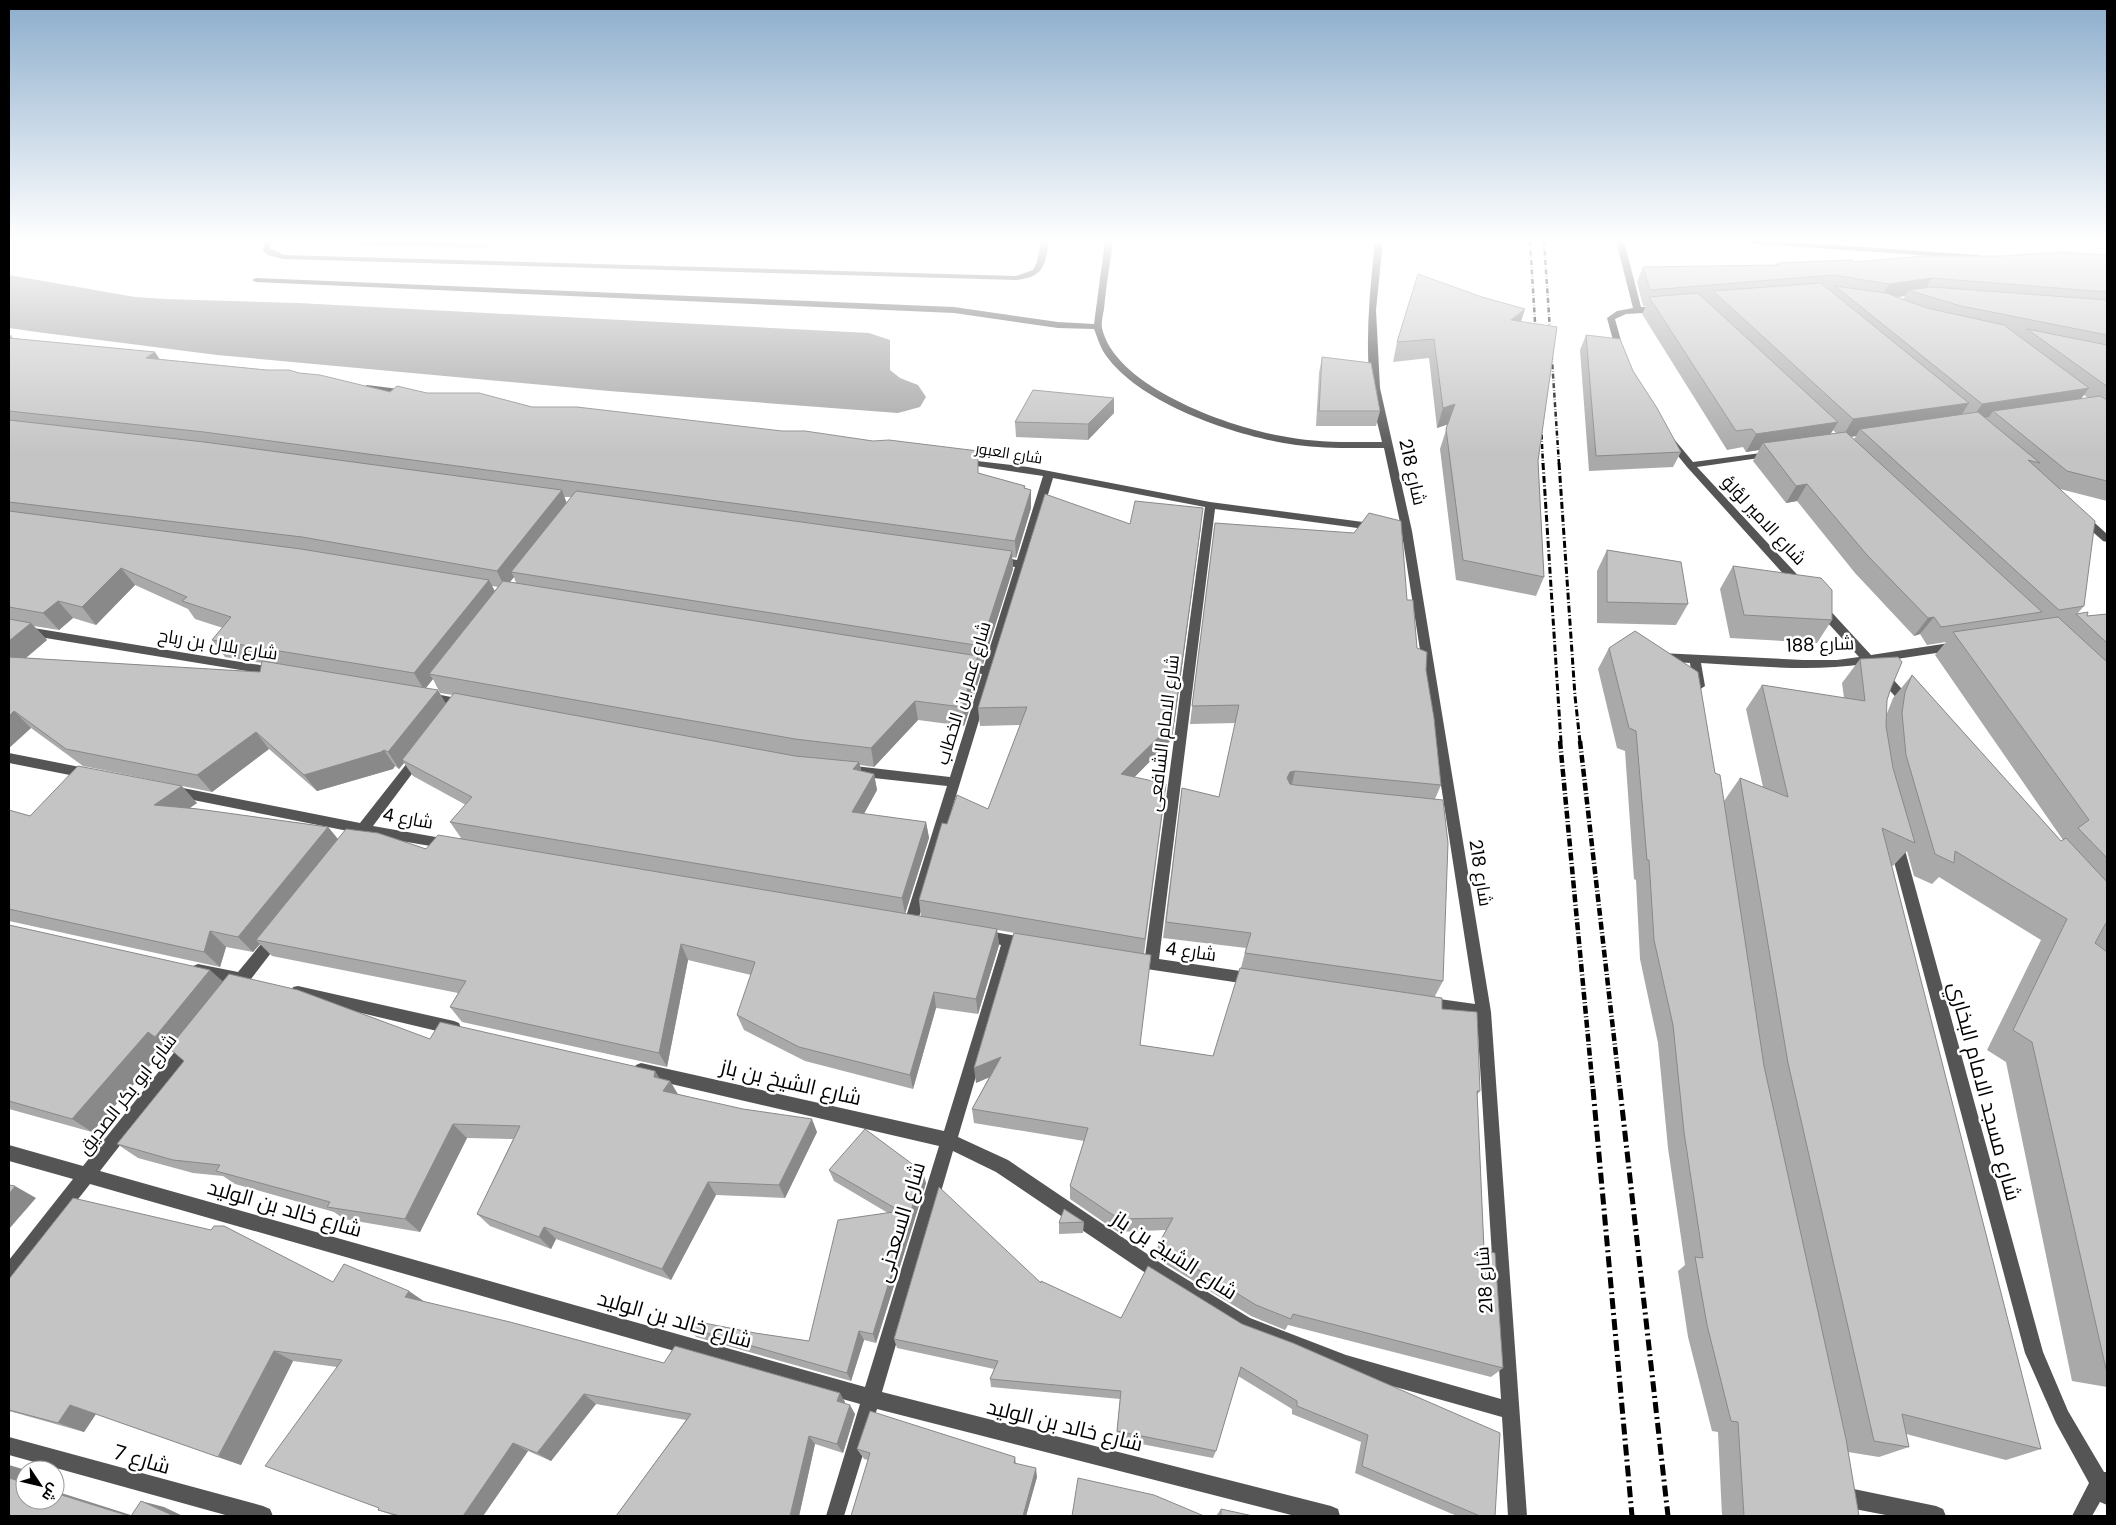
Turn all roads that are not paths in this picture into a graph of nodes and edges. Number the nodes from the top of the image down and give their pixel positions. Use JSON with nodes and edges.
{"nodes":[{"id":1,"x":969,"y":312,"type":"edge"},
{"id":2,"x":1099,"y":312,"type":"edge"},
{"id":3,"x":1372,"y":312,"type":"edge"},
{"id":4,"x":1622,"y":312,"type":"edge"},
{"id":5,"x":1097,"y":327,"type":"junction"},
{"id":6,"x":1624,"y":364,"type":"edge"},
{"id":7,"x":353,"y":387,"type":"edge"},
{"id":8,"x":422,"y":395,"type":"edge"},
{"id":9,"x":1661,"y":428,"type":"edge"},
{"id":10,"x":1387,"y":445,"type":"junction"},
{"id":11,"x":1782,"y":451,"type":"edge"},
{"id":12,"x":953,"y":460,"type":"edge"},
{"id":13,"x":1690,"y":465,"type":"junction"},
{"id":14,"x":1049,"y":474,"type":"junction"},
{"id":15,"x":1210,"y":506,"type":"junction"},
{"id":16,"x":2071,"y":508,"type":"edge"},
{"id":17,"x":1407,"y":531,"type":"junction"},
{"id":18,"x":2107,"y":538,"type":"edge"},
{"id":19,"x":982,"y":558,"type":"edge"},
{"id":20,"x":1021,"y":564,"type":"junction"},
{"id":21,"x":9,"y":628,"type":"edge"},
{"id":22,"x":1964,"y":645,"type":"edge"},
{"id":23,"x":1651,"y":656,"type":"edge"},
{"id":24,"x":1695,"y":658,"type":"junction"},
{"id":25,"x":1868,"y":660,"type":"junction"},
{"id":26,"x":949,"y":665,"type":"edge"},
{"id":27,"x":988,"y":671,"type":"junction"},
{"id":28,"x":292,"y":674,"type":"edge"},
{"id":29,"x":1892,"y":685,"type":"junction"},
{"id":30,"x":409,"y":694,"type":"edge"},
{"id":31,"x":1700,"y":697,"type":"edge"},
{"id":32,"x":1883,"y":703,"type":"edge"},
{"id":33,"x":480,"y":706,"type":"edge"},
{"id":34,"x":1918,"y":714,"type":"edge"},
{"id":35,"x":429,"y":743,"type":"edge"},
{"id":36,"x":9,"y":758,"type":"edge"},
{"id":37,"x":838,"y":769,"type":"edge"},
{"id":38,"x":104,"y":778,"type":"edge"},
{"id":39,"x":954,"y":782,"type":"junction"},
{"id":40,"x":162,"y":789,"type":"edge"},
{"id":41,"x":1892,"y":826,"type":"edge"},
{"id":42,"x":362,"y":829,"type":"junction"},
{"id":43,"x":350,"y":844,"type":"edge"},
{"id":44,"x":458,"y":846,"type":"edge"},
{"id":45,"x":911,"y":923,"type":"edge"},
{"id":46,"x":284,"y":927,"type":"edge"},
{"id":47,"x":970,"y":934,"type":"edge"},
{"id":48,"x":1009,"y":941,"type":"junction"},
{"id":49,"x":1037,"y":946,"type":"edge"},
{"id":50,"x":1123,"y":960,"type":"edge"},
{"id":51,"x":1151,"y":964,"type":"junction"},
{"id":52,"x":183,"y":966,"type":"edge"},
{"id":53,"x":242,"y":979,"type":"junction"},
{"id":54,"x":1269,"y":981,"type":"edge"},
{"id":55,"x":261,"y":984,"type":"edge"},
{"id":56,"x":280,"y":988,"type":"edge"},
{"id":57,"x":229,"y":995,"type":"edge"},
{"id":58,"x":1416,"y":1002,"type":"edge"},
{"id":59,"x":1484,"y":1012,"type":"junction"},
{"id":60,"x":464,"y":1030,"type":"edge"},
{"id":61,"x":198,"y":1034,"type":"edge"},
{"id":62,"x":629,"y":1067,"type":"edge"},
{"id":63,"x":948,"y":1140,"type":"junction"},
{"id":64,"x":9,"y":1153,"type":"edge"},
{"id":65,"x":87,"y":1175,"type":"junction"},
{"id":66,"x":9,"y":1273,"type":"edge"},
{"id":67,"x":870,"y":1398,"type":"junction"},
{"id":68,"x":1512,"y":1410,"type":"junction"},
{"id":69,"x":9,"y":1446,"type":"edge"},
{"id":70,"x":1840,"y":1478,"type":"edge"},
{"id":71,"x":2105,"y":1487,"type":"edge"},
{"id":72,"x":1844,"y":1497,"type":"junction"},
{"id":73,"x":263,"y":1516,"type":"edge"},
{"id":74,"x":835,"y":1516,"type":"edge"},
{"id":75,"x":1331,"y":1516,"type":"edge"},
{"id":76,"x":1518,"y":1516,"type":"edge"},
{"id":77,"x":1848,"y":1516,"type":"edge"},
{"id":78,"x":1936,"y":1516,"type":"edge"},
{"id":79,"x":2082,"y":1516,"type":"edge"}],
"edges":[{"from":1,"to":5,"type":"street"},
{"from":2,"to":5,"type":"street"},
{"from":3,"to":10,"type":"street","name":"شارع 218"},
{"from":4,"to":6,"type":"street"},
{"from":5,"to":10,"type":"street"},
{"from":7,"to":8,"type":"street"},
{"from":9,"to":13,"type":"street","name":"شارع الامير لؤلؤ"},
{"from":10,"to":17,"type":"street","name":"شارع 218"},
{"from":11,"to":13,"type":"street"},
{"from":12,"to":14,"type":"street","name":"شارع العبور"},
{"from":13,"to":25,"type":"street","name":"شارع الامير لؤلؤ"},
{"from":14,"to":15,"type":"street","name":"شارع العبور"},
{"from":14,"to":20,"type":"street","name":"شارع عمر بن الخطاب"},
{"from":15,"to":17,"type":"street","name":"شارع العبور"},
{"from":15,"to":51,"type":"street","name":"شارع الامام الشافعى"},
{"from":16,"to":18,"type":"street"},
{"from":17,"to":59,"type":"street","name":"شارع 218"},
{"from":19,"to":20,"type":"street"},
{"from":20,"to":27,"type":"street","name":"شارع عمر بن الخطاب"},
{"from":21,"to":28,"type":"street","name":"شارع بلال بن رباح"},
{"from":22,"to":25,"type":"street","name":"شارع 188"},
{"from":23,"to":24,"type":"street","name":"شارع 188"},
{"from":24,"to":25,"type":"street","name":"شارع 188"},
{"from":24,"to":31,"type":"street"},
{"from":25,"to":29,"type":"street","name":"شارع الامير لؤلؤ"},
{"from":26,"to":27,"type":"street"},
{"from":27,"to":39,"type":"street","name":"شارع عمر بن الخطاب"},
{"from":29,"to":32,"type":"street"},
{"from":29,"to":34,"type":"street","name":"شارع الامير لؤلؤ"},
{"from":30,"to":33,"type":"street"},
{"from":35,"to":42,"type":"street"},
{"from":36,"to":38,"type":"street"},
{"from":37,"to":39,"type":"street"},
{"from":39,"to":45,"type":"street","name":"شارع عمر بن الخطاب"},
{"from":40,"to":42,"type":"street","name":"شارع 4"},
{"from":41,"to":71,"type":"street","name":"شارع مسجد الامام البخاري"},
{"from":42,"to":43,"type":"street"},
{"from":42,"to":44,"type":"street","name":"شارع 4"},
{"from":46,"to":53,"type":"street"},
{"from":47,"to":48,"type":"street"},
{"from":48,"to":49,"type":"street"},
{"from":48,"to":63,"type":"street","name":"شارع السعدنى"},
{"from":50,"to":51,"type":"street","name":"شارع 4"},
{"from":51,"to":54,"type":"street","name":"شارع 4"},
{"from":52,"to":53,"type":"street"},
{"from":53,"to":55,"type":"street"},
{"from":53,"to":57,"type":"street"},
{"from":56,"to":60,"type":"street"},
{"from":58,"to":59,"type":"street"},
{"from":59,"to":68,"type":"street","name":"شارع 218"},
{"from":61,"to":65,"type":"street","name":"شارع ابو بكر الصديق"},
{"from":62,"to":63,"type":"street","name":"شارع الشيخ بن باز"},
{"from":63,"to":67,"type":"street","name":"شارع السعدنى"},
{"from":63,"to":68,"type":"street","name":"شارع الشيخ بن باز"},
{"from":64,"to":65,"type":"street","name":"شارع خالد بن الوليد"},
{"from":65,"to":66,"type":"street","name":"شارع ابو بكر الصديق"},
{"from":65,"to":67,"type":"street","name":"شارع خالد بن الوليد"},
{"from":67,"to":74,"type":"street","name":"شارع السعدنى"},
{"from":67,"to":75,"type":"street","name":"شارع خالد بن الوليد"},
{"from":68,"to":76,"type":"street","name":"شارع 218"},
{"from":69,"to":73,"type":"street","name":"شارع 7"},
{"from":70,"to":72,"type":"street"},
{"from":71,"to":79,"type":"street"},
{"from":72,"to":77,"type":"street"},
{"from":72,"to":78,"type":"street"}]}
